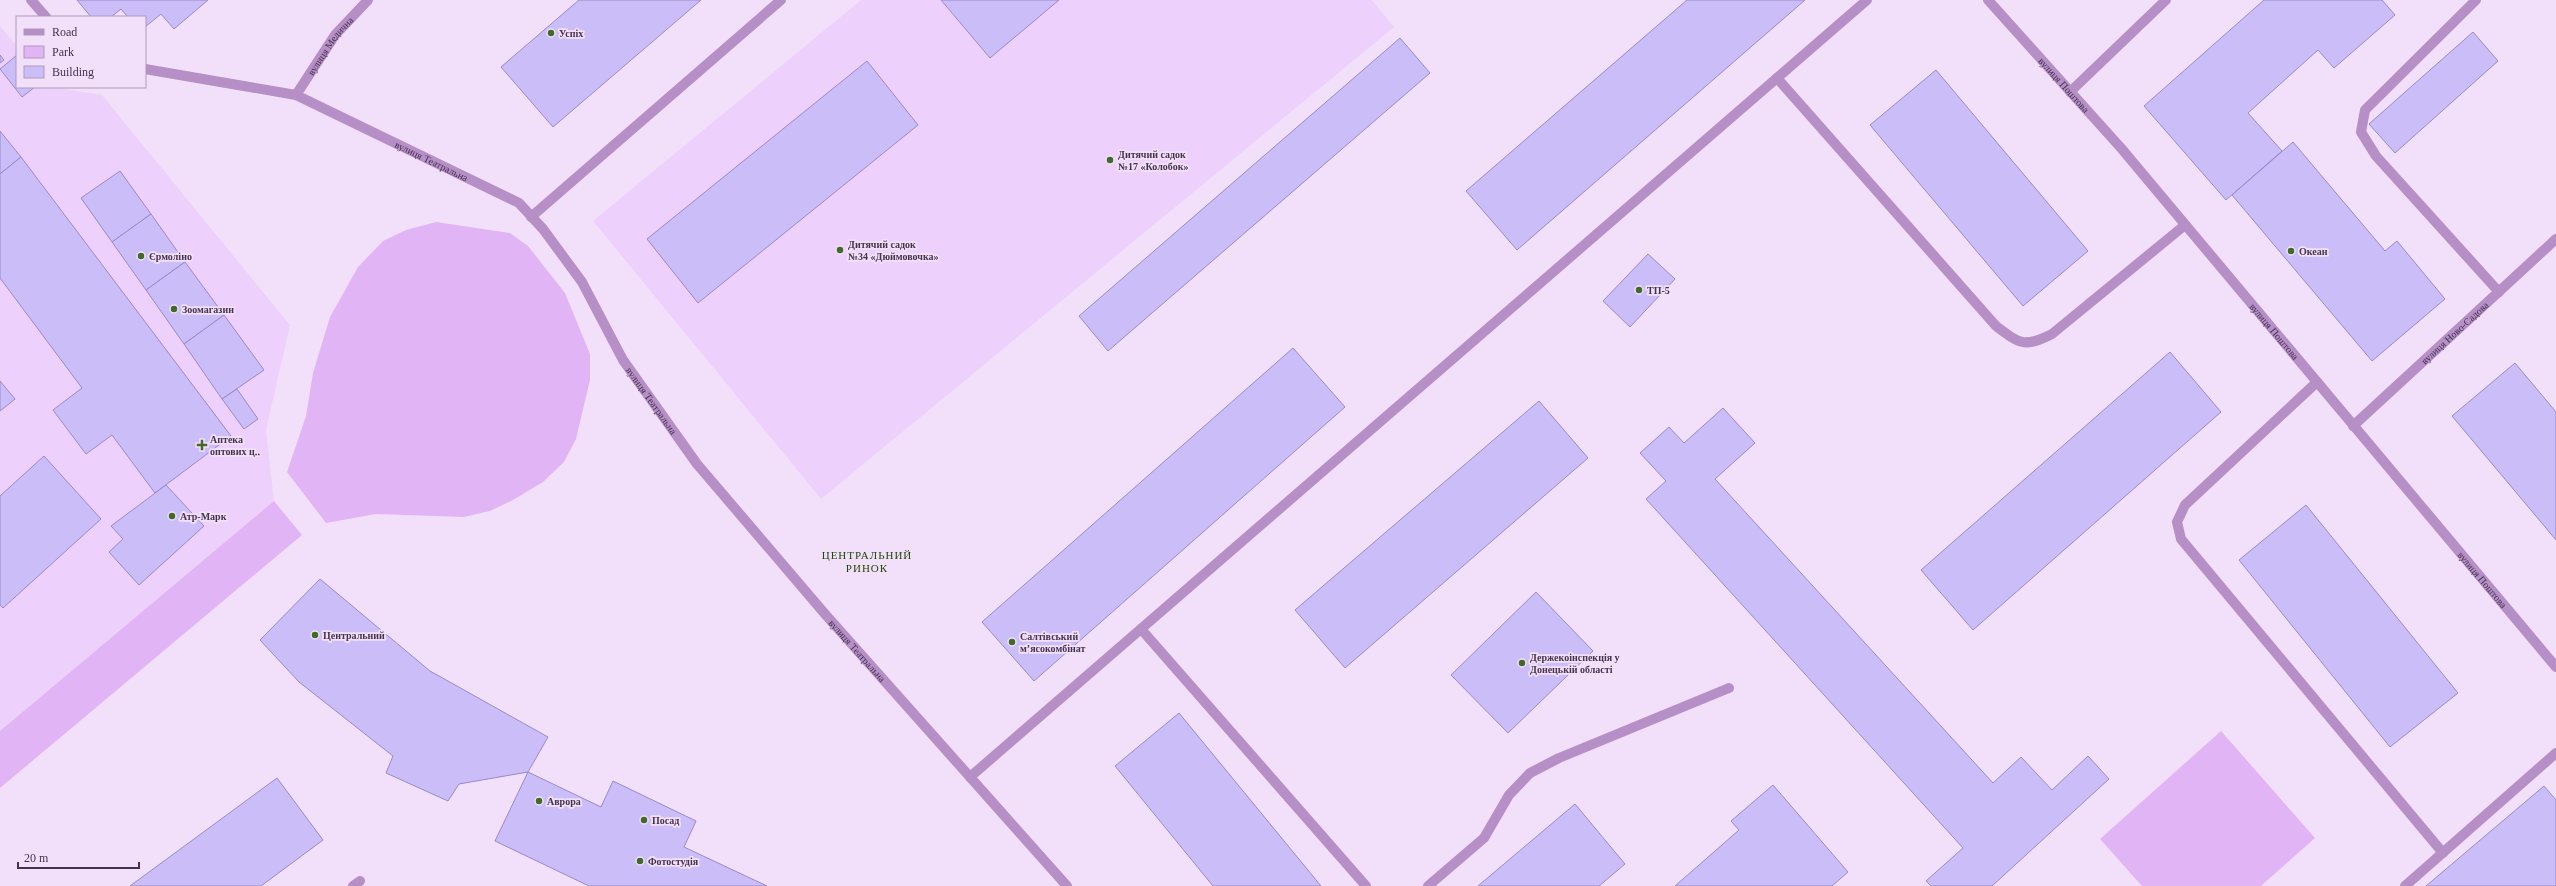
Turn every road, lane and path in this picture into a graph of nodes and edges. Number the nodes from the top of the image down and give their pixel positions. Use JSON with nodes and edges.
{"nodes":[{"id":1,"x":31,"y":0,"type":"edge"},
{"id":2,"x":368,"y":0,"type":"edge"},
{"id":3,"x":782,"y":0,"type":"edge"},
{"id":4,"x":1867,"y":0,"type":"edge"},
{"id":5,"x":1988,"y":0,"type":"edge"},
{"id":6,"x":2166,"y":0,"type":"edge"},
{"id":7,"x":2476,"y":0,"type":"edge"},
{"id":8,"x":45,"y":16,"type":"edge"},
{"id":9,"x":146,"y":69,"type":"edge"},
{"id":10,"x":1777,"y":78,"type":"junction"},
{"id":11,"x":2070,"y":92,"type":"junction"},
{"id":12,"x":296,"y":95,"type":"junction"},
{"id":13,"x":531,"y":217,"type":"junction"},
{"id":14,"x":2185,"y":225,"type":"junction"},
{"id":15,"x":2556,"y":239,"type":"edge"},
{"id":16,"x":2499,"y":292,"type":"junction"},
{"id":17,"x":2317,"y":382,"type":"junction"},
{"id":18,"x":2353,"y":426,"type":"junction"},
{"id":19,"x":1141,"y":629,"type":"junction"},
{"id":20,"x":2556,"y":667,"type":"edge"},
{"id":21,"x":1729,"y":688,"type":"dead end"},
{"id":22,"x":2556,"y":753,"type":"edge"},
{"id":23,"x":970,"y":777,"type":"junction"},
{"id":24,"x":2443,"y":853,"type":"junction"},
{"id":25,"x":1067,"y":886,"type":"edge"},
{"id":26,"x":1366,"y":886,"type":"edge"},
{"id":27,"x":1428,"y":886,"type":"edge"},
{"id":28,"x":2405,"y":886,"type":"edge"}],
"edges":[{"from":1,"to":8,"type":"street"},
{"from":2,"to":12,"type":"street","name":"вулиця Медична"},
{"from":3,"to":13,"type":"street"},
{"from":4,"to":10,"type":"street"},
{"from":5,"to":11,"type":"street","name":"вулиця Поштова"},
{"from":6,"to":11,"type":"street"},
{"from":7,"to":16,"type":"street"},
{"from":9,"to":12,"type":"street","name":"вулиця Театральна"},
{"from":10,"to":14,"type":"street"},
{"from":10,"to":19,"type":"street"},
{"from":11,"to":14,"type":"street","name":"вулиця Поштова"},
{"from":12,"to":13,"type":"street","name":"вулиця Театральна"},
{"from":13,"to":23,"type":"street","name":"вулиця Театральна"},
{"from":14,"to":17,"type":"street","name":"вулиця Поштова"},
{"from":15,"to":16,"type":"street","name":"вулиця Ново-Садова"},
{"from":16,"to":18,"type":"street","name":"вулиця Ново-Садова"},
{"from":17,"to":18,"type":"street","name":"вулиця Поштова"},
{"from":17,"to":24,"type":"street"},
{"from":18,"to":20,"type":"street","name":"вулиця Поштова"},
{"from":19,"to":23,"type":"street"},
{"from":19,"to":26,"type":"street"},
{"from":21,"to":27,"type":"street"},
{"from":22,"to":24,"type":"street"},
{"from":23,"to":25,"type":"street","name":"вулиця Театральна"},
{"from":24,"to":28,"type":"street"}]}
